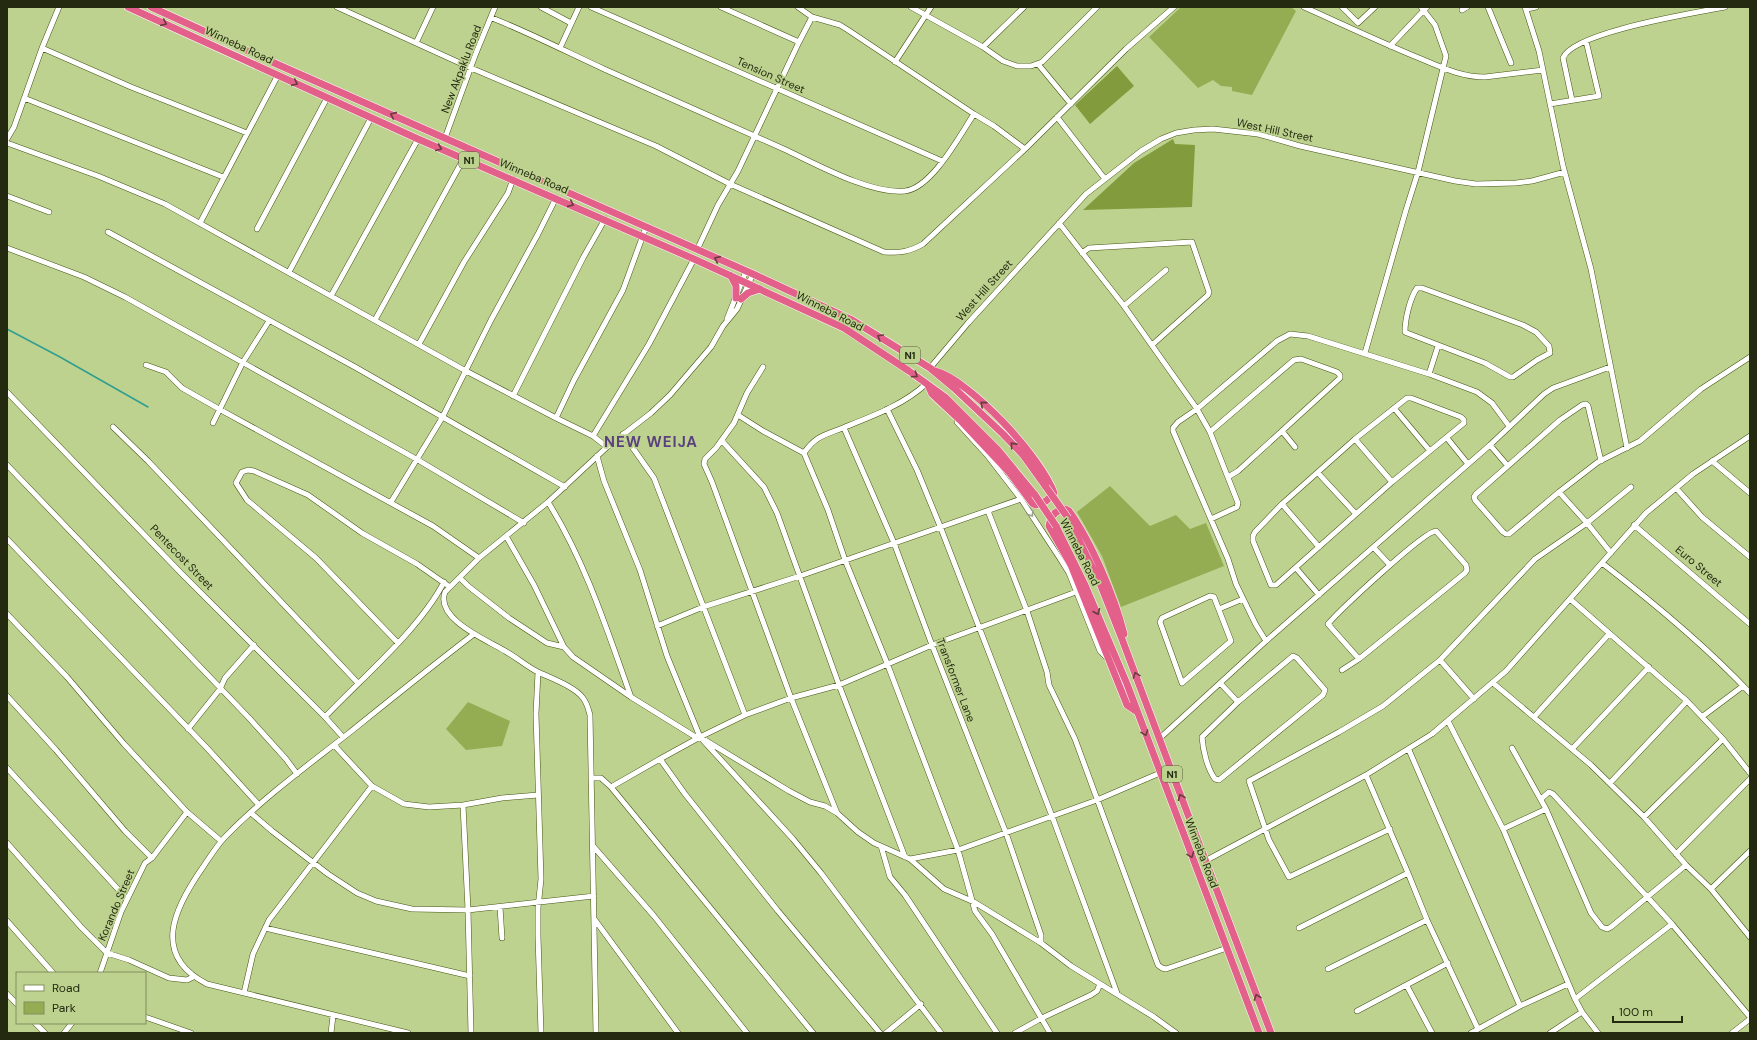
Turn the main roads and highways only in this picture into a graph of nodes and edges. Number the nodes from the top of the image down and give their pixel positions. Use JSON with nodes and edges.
{"nodes":[{"id":1,"x":128,"y":7,"type":"edge"},
{"id":2,"x":151,"y":7,"type":"edge"},
{"id":3,"x":731,"y":276,"type":"junction"},
{"id":4,"x":760,"y":289,"type":"junction"},
{"id":5,"x":814,"y":303,"type":"junction"},
{"id":6,"x":809,"y":312,"type":"junction"},
{"id":7,"x":931,"y":369,"type":"junction"},
{"id":8,"x":927,"y":383,"type":"junction"},
{"id":9,"x":1131,"y":662,"type":"junction"},
{"id":10,"x":1136,"y":711,"type":"junction"},
{"id":11,"x":1222,"y":937,"type":"junction"},
{"id":12,"x":1238,"y":944,"type":"junction"},
{"id":13,"x":1259,"y":1033,"type":"edge"},
{"id":14,"x":1271,"y":1033,"type":"edge"}],
"edges":[{"from":1,"to":3,"type":"highway","name":"Winneba Road","number":"N1","one_way":true},
{"from":5,"to":2,"type":"highway","name":"Winneba Road","number":"N1","one_way":true},
{"from":3,"to":4,"type":"highway","name":"Winneba Road","number":"N1"},
{"from":3,"to":4,"type":"highway"},
{"from":4,"to":6,"type":"highway","name":"Winneba Road","number":"N1"},
{"from":5,"to":6,"type":"highway"},
{"from":7,"to":5,"type":"highway","name":"Winneba Road","number":"N1","one_way":true},
{"from":6,"to":8,"type":"highway","name":"Winneba Road","number":"N1","one_way":true},
{"from":8,"to":7,"type":"highway","one_way":true},
{"from":9,"to":7,"type":"highway","name":"Winneba Road","number":"N1","one_way":true,"bridge":true},
{"from":8,"to":10,"type":"highway","name":"Winneba Road","number":"N1","one_way":true,"bridge":true},
{"from":9,"to":10,"type":"highway"},
{"from":12,"to":9,"type":"highway","name":"Winneba Road","number":"N1","one_way":true},
{"from":10,"to":11,"type":"highway","name":"Winneba Road","number":"N1","one_way":true},
{"from":11,"to":12,"type":"highway"},
{"from":11,"to":13,"type":"highway","name":"Winneba Road","number":"N1"},
{"from":14,"to":12,"type":"highway","name":"Winneba Road","number":"N1","one_way":true}]}
